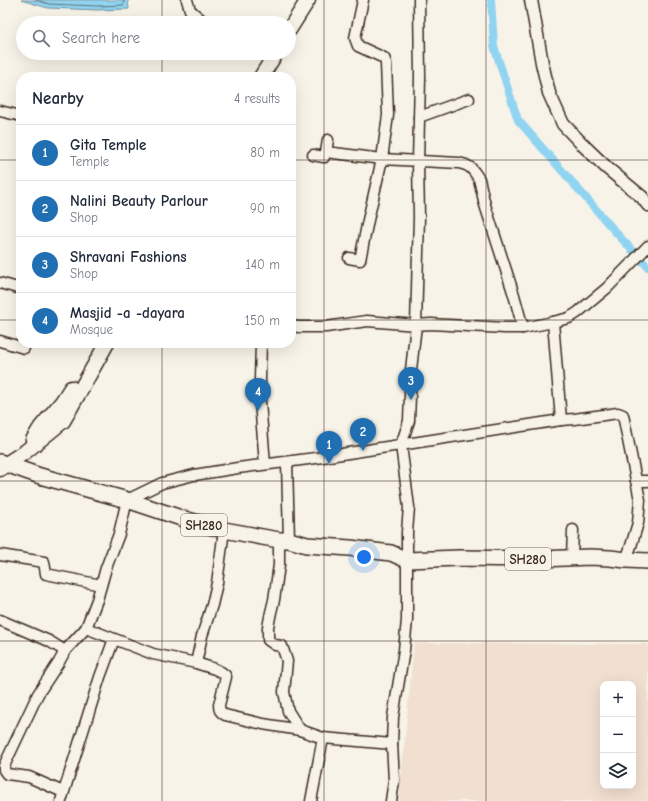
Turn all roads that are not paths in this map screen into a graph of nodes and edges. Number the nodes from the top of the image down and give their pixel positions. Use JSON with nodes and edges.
{"nodes":[{"id":1,"x":187,"y":0,"type":"edge"},
{"id":2,"x":299,"y":0,"type":"edge"},
{"id":3,"x":308,"y":0,"type":"edge"},
{"id":4,"x":363,"y":0,"type":"edge"},
{"id":5,"x":419,"y":0,"type":"edge"},
{"id":6,"x":531,"y":0,"type":"edge"},
{"id":7,"x":197,"y":16,"type":"edge"},
{"id":8,"x":290,"y":16,"type":"edge"},
{"id":9,"x":296,"y":19,"type":"edge"},
{"id":10,"x":264,"y":60,"type":"edge"},
{"id":11,"x":272,"y":60,"type":"edge"},
{"id":12,"x":258,"y":72,"type":"edge"},
{"id":13,"x":265,"y":72,"type":"edge"},
{"id":14,"x":470,"y":99,"type":"dead end"},
{"id":15,"x":0,"y":111,"type":"edge"},
{"id":16,"x":16,"y":115,"type":"edge"},
{"id":17,"x":419,"y":117,"type":"junction"},
{"id":18,"x":328,"y":140,"type":"dead end"},
{"id":19,"x":326,"y":152,"type":"junction"},
{"id":20,"x":314,"y":155,"type":"dead end"},
{"id":21,"x":382,"y":159,"type":"junction"},
{"id":22,"x":418,"y":161,"type":"junction"},
{"id":23,"x":648,"y":205,"type":"edge"},
{"id":24,"x":648,"y":246,"type":"edge"},
{"id":25,"x":349,"y":258,"type":"dead end"},
{"id":26,"x":0,"y":283,"type":"edge"},
{"id":27,"x":16,"y":288,"type":"edge"},
{"id":28,"x":553,"y":322,"type":"junction"},
{"id":29,"x":416,"y":325,"type":"junction"},
{"id":30,"x":296,"y":326,"type":"edge"},
{"id":31,"x":523,"y":328,"type":"junction"},
{"id":32,"x":0,"y":341,"type":"edge"},
{"id":33,"x":16,"y":346,"type":"edge"},
{"id":34,"x":96,"y":348,"type":"edge"},
{"id":35,"x":104,"y":348,"type":"edge"},
{"id":36,"x":261,"y":348,"type":"edge"},
{"id":37,"x":561,"y":420,"type":"junction"},
{"id":38,"x":401,"y":445,"type":"junction"},
{"id":39,"x":25,"y":452,"type":"junction"},
{"id":40,"x":287,"y":462,"type":"junction"},
{"id":41,"x":265,"y":464,"type":"junction"},
{"id":42,"x":2,"y":465,"type":"edge"},
{"id":43,"x":636,"y":481,"type":"junction"},
{"id":44,"x":648,"y":481,"type":"edge"},
{"id":45,"x":127,"y":500,"type":"junction"},
{"id":46,"x":224,"y":530,"type":"junction"},
{"id":47,"x":573,"y":530,"type":"dead end"},
{"id":48,"x":284,"y":540,"type":"junction"},
{"id":49,"x":0,"y":555,"type":"edge"},
{"id":50,"x":572,"y":558,"type":"junction"},
{"id":51,"x":407,"y":560,"type":"junction"},
{"id":52,"x":626,"y":560,"type":"junction"},
{"id":53,"x":648,"y":561,"type":"edge"},
{"id":54,"x":102,"y":585,"type":"junction"},
{"id":55,"x":0,"y":620,"type":"edge"},
{"id":56,"x":86,"y":628,"type":"junction"},
{"id":57,"x":114,"y":639,"type":"junction"},
{"id":58,"x":65,"y":651,"type":"junction"},
{"id":59,"x":196,"y":663,"type":"junction"},
{"id":60,"x":300,"y":730,"type":"junction"},
{"id":61,"x":324,"y":738,"type":"junction"},
{"id":62,"x":392,"y":744,"type":"junction"},
{"id":63,"x":62,"y":796,"type":"edge"},
{"id":64,"x":311,"y":801,"type":"edge"},
{"id":65,"x":391,"y":801,"type":"edge"}],
"edges":[{"from":1,"to":7,"type":"street"},
{"from":2,"to":8,"type":"main road"},
{"from":3,"to":9,"type":"main road"},
{"from":4,"to":21,"type":"street"},
{"from":5,"to":17,"type":"street"},
{"from":6,"to":23,"type":"street"},
{"from":10,"to":12,"type":"main road"},
{"from":11,"to":13,"type":"main road"},
{"from":14,"to":17,"type":"street"},
{"from":15,"to":16,"type":"street"},
{"from":17,"to":22,"type":"street"},
{"from":18,"to":19,"type":"street"},
{"from":19,"to":20,"type":"street"},
{"from":19,"to":21,"type":"street"},
{"from":21,"to":22,"type":"street"},
{"from":21,"to":25,"type":"street"},
{"from":22,"to":29,"type":"street"},
{"from":22,"to":31,"type":"street"},
{"from":24,"to":28,"type":"street"},
{"from":26,"to":27,"type":"street"},
{"from":28,"to":31,"type":"street"},
{"from":28,"to":37,"type":"street"},
{"from":29,"to":30,"type":"street"},
{"from":29,"to":31,"type":"street"},
{"from":29,"to":38,"type":"street"},
{"from":32,"to":33,"type":"street"},
{"from":34,"to":39,"type":"main road"},
{"from":35,"to":39,"type":"main road"},
{"from":36,"to":41,"type":"street"},
{"from":37,"to":38,"type":"street"},
{"from":37,"to":43,"type":"street"},
{"from":38,"to":40,"type":"street"},
{"from":38,"to":51,"type":"street"},
{"from":39,"to":42,"type":"main road"},
{"from":40,"to":41,"type":"street"},
{"from":40,"to":48,"type":"street"},
{"from":41,"to":45,"type":"street"},
{"from":42,"to":45,"type":"main road","number":"SH280"},
{"from":43,"to":44,"type":"street"},
{"from":43,"to":52,"type":"street"},
{"from":45,"to":46,"type":"main road","number":"SH280"},
{"from":45,"to":54,"type":"street"},
{"from":46,"to":48,"type":"main road","number":"SH280"},
{"from":46,"to":59,"type":"street"},
{"from":47,"to":50,"type":"street"},
{"from":48,"to":51,"type":"main road","number":"SH280"},
{"from":48,"to":60,"type":"street"},
{"from":49,"to":54,"type":"street"},
{"from":50,"to":51,"type":"main road","number":"SH280"},
{"from":50,"to":52,"type":"main road","number":"SH280"},
{"from":51,"to":62,"type":"street"},
{"from":52,"to":53,"type":"main road","number":"SH280"},
{"from":54,"to":56,"type":"street"},
{"from":55,"to":58,"type":"street"},
{"from":56,"to":57,"type":"street"},
{"from":56,"to":58,"type":"street"},
{"from":57,"to":59,"type":"street"},
{"from":57,"to":63,"type":"street"},
{"from":58,"to":63,"type":"street"},
{"from":59,"to":60,"type":"street"},
{"from":60,"to":61,"type":"street"},
{"from":61,"to":62,"type":"street"},
{"from":61,"to":64,"type":"street"},
{"from":62,"to":65,"type":"street"}]}
